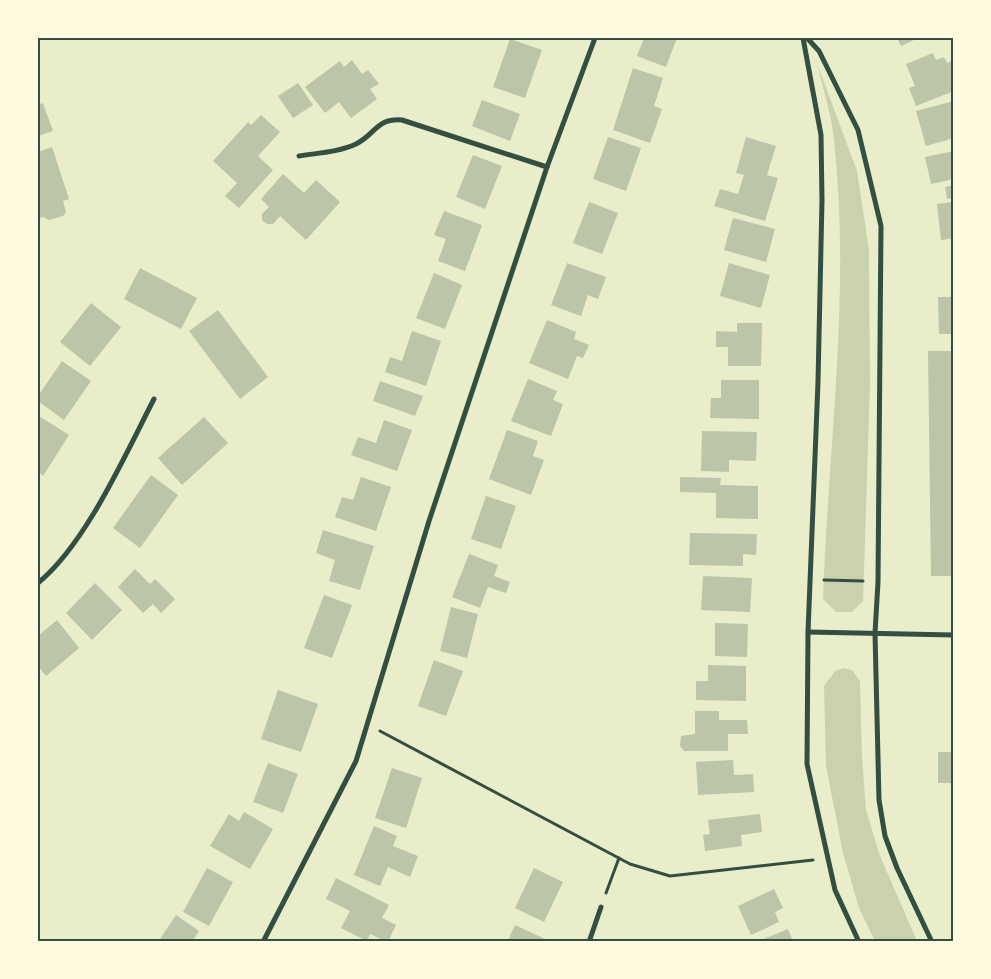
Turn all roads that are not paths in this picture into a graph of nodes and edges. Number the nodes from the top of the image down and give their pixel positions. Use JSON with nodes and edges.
{"nodes":[{"id":1,"x":594,"y":38,"type":"edge"},
{"id":2,"x":803,"y":38,"type":"edge"},
{"id":3,"x":807,"y":38,"type":"edge"},
{"id":4,"x":299,"y":156,"type":"dead end"},
{"id":5,"x":546,"y":167,"type":"junction"},
{"id":6,"x":154,"y":399,"type":"dead end"},
{"id":7,"x":38,"y":583,"type":"edge"},
{"id":8,"x":808,"y":632,"type":"junction"},
{"id":9,"x":875,"y":633,"type":"junction"},
{"id":10,"x":954,"y":635,"type":"edge"},
{"id":11,"x":601,"y":907,"type":"road end"},
{"id":12,"x":266,"y":940,"type":"edge"},
{"id":13,"x":589,"y":942,"type":"edge"},
{"id":14,"x":859,"y":942,"type":"edge"},
{"id":15,"x":932,"y":942,"type":"edge"}],
"edges":[{"from":1,"to":5,"type":"street"},
{"from":2,"to":8,"type":"street"},
{"from":3,"to":9,"type":"street"},
{"from":4,"to":5,"type":"street"},
{"from":5,"to":12,"type":"street"},
{"from":6,"to":7,"type":"street"},
{"from":8,"to":9,"type":"street"},
{"from":8,"to":14,"type":"street"},
{"from":9,"to":10,"type":"street"},
{"from":9,"to":15,"type":"street"},
{"from":11,"to":13,"type":"street"}]}
